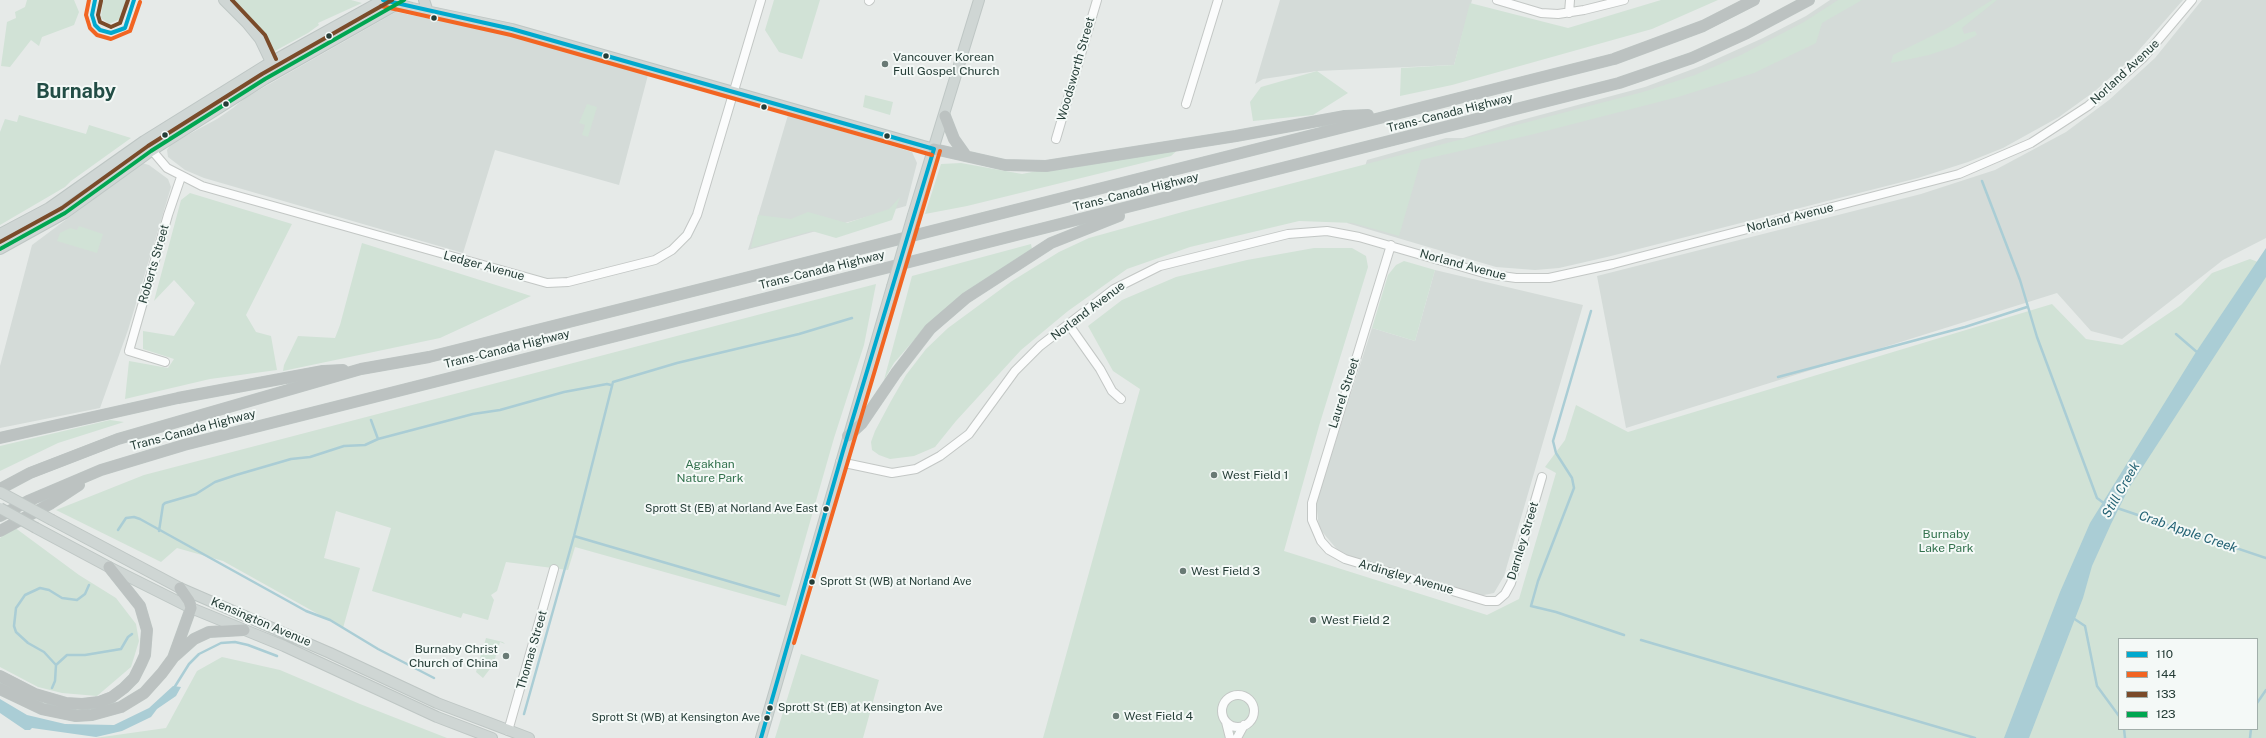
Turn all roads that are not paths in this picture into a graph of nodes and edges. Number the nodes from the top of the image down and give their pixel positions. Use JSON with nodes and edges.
{"nodes":[{"id":1,"x":224,"y":0,"type":"edge"},
{"id":2,"x":383,"y":0,"type":"edge"},
{"id":3,"x":424,"y":0,"type":"edge"},
{"id":4,"x":761,"y":0,"type":"edge"},
{"id":5,"x":979,"y":0,"type":"edge"},
{"id":6,"x":1096,"y":0,"type":"edge"},
{"id":7,"x":1218,"y":0,"type":"edge"},
{"id":8,"x":1496,"y":0,"type":"edge"},
{"id":9,"x":1570,"y":0,"type":"edge"},
{"id":10,"x":1624,"y":0,"type":"edge"},
{"id":11,"x":1754,"y":0,"type":"edge"},
{"id":12,"x":1808,"y":0,"type":"edge"},
{"id":13,"x":2192,"y":0,"type":"edge"},
{"id":14,"x":401,"y":2,"type":"edge"},
{"id":15,"x":428,"y":12,"type":"junction"},
{"id":16,"x":1569,"y":13,"type":"junction"},
{"id":17,"x":271,"y":62,"type":"junction"},
{"id":18,"x":733,"y":92,"type":"junction"},
{"id":19,"x":1186,"y":104,"type":"dead end"},
{"id":20,"x":1388,"y":115,"type":"junction"},
{"id":21,"x":945,"y":116,"type":"junction"},
{"id":22,"x":1056,"y":139,"type":"dead end"},
{"id":23,"x":144,"y":141,"type":"junction"},
{"id":24,"x":934,"y":149,"type":"junction"},
{"id":25,"x":151,"y":151,"type":"junction"},
{"id":26,"x":966,"y":156,"type":"junction"},
{"id":27,"x":181,"y":177,"type":"junction"},
{"id":28,"x":1142,"y":205,"type":"junction"},
{"id":29,"x":0,"y":234,"type":"edge"},
{"id":30,"x":1391,"y":245,"type":"junction"},
{"id":31,"x":0,"y":249,"type":"edge"},
{"id":32,"x":1069,"y":325,"type":"junction"},
{"id":33,"x":165,"y":362,"type":"dead end"},
{"id":34,"x":361,"y":369,"type":"junction"},
{"id":35,"x":1121,"y":399,"type":"dead end"},
{"id":36,"x":848,"y":436,"type":"junction"},
{"id":37,"x":0,"y":438,"type":"edge"},
{"id":38,"x":840,"y":462,"type":"junction"},
{"id":39,"x":101,"y":470,"type":"junction"},
{"id":40,"x":1542,"y":477,"type":"dead end"},
{"id":41,"x":0,"y":490,"type":"edge"},
{"id":42,"x":0,"y":508,"type":"edge"},
{"id":43,"x":0,"y":516,"type":"edge"},
{"id":44,"x":0,"y":531,"type":"edge"},
{"id":45,"x":1321,"y":541,"type":"joint"},
{"id":46,"x":109,"y":567,"type":"junction"},
{"id":47,"x":554,"y":569,"type":"dead end"},
{"id":48,"x":180,"y":588,"type":"junction"},
{"id":49,"x":1497,"y":601,"type":"joint"},
{"id":50,"x":191,"y":608,"type":"junction"},
{"id":51,"x":244,"y":630,"type":"junction"},
{"id":52,"x":173,"y":658,"type":"junction"},
{"id":53,"x":0,"y":676,"type":"edge"},
{"id":54,"x":0,"y":689,"type":"edge"},
{"id":55,"x":1226,"y":722,"type":"junction"},
{"id":56,"x":1244,"y":725,"type":"junction"},
{"id":57,"x":506,"y":734,"type":"edge"},
{"id":58,"x":492,"y":738,"type":"edge"},
{"id":59,"x":529,"y":738,"type":"edge"},
{"id":60,"x":761,"y":738,"type":"edge"},
{"id":61,"x":1230,"y":738,"type":"edge"},
{"id":62,"x":1237,"y":738,"type":"edge"}],
"edges":[{"from":1,"to":17,"type":"main road"},
{"from":2,"to":14,"type":"main road"},
{"from":2,"to":17,"type":"main road"},
{"from":3,"to":15,"type":"main road"},
{"from":4,"to":18,"type":"street","name":"Ledger Avenue"},
{"from":5,"to":21,"type":"main road"},
{"from":6,"to":22,"type":"street","name":"Woodsworth Street"},
{"from":7,"to":19,"type":"street"},
{"from":8,"to":16,"type":"street"},
{"from":9,"to":16,"type":"street"},
{"from":10,"to":16,"type":"street"},
{"from":11,"to":20,"type":"highway","name":"Trans-Canada Highway"},
{"from":12,"to":28,"type":"highway","name":"Trans-Canada Highway"},
{"from":13,"to":30,"type":"street","name":"Norland Avenue"},
{"from":14,"to":15,"type":"main road"},
{"from":14,"to":25,"type":"main road"},
{"from":15,"to":18,"type":"main road"},
{"from":17,"to":23,"type":"main road"},
{"from":18,"to":24,"type":"main road"},
{"from":18,"to":27,"type":"street","name":"Ledger Avenue"},
{"from":20,"to":26,"type":"highway"},
{"from":20,"to":34,"type":"highway","name":"Trans-Canada Highway"},
{"from":21,"to":24,"type":"main road"},
{"from":21,"to":26,"type":"highway"},
{"from":23,"to":25,"type":"street","name":"Ledger Avenue"},
{"from":23,"to":29,"type":"main road"},
{"from":24,"to":26,"type":"highway"},
{"from":24,"to":36,"type":"main road","bridge":true},
{"from":25,"to":27,"type":"street","name":"Ledger Avenue"},
{"from":25,"to":31,"type":"main road"},
{"from":27,"to":33,"type":"street","name":"Roberts Street"},
{"from":28,"to":36,"type":"highway"},
{"from":28,"to":39,"type":"highway","name":"Trans-Canada Highway"},
{"from":30,"to":32,"type":"street","name":"Norland Avenue"},
{"from":30,"to":45,"type":"street","name":"Laurel Street"},
{"from":32,"to":35,"type":"street"},
{"from":32,"to":38,"type":"street","name":"Norland Avenue"},
{"from":34,"to":37,"type":"highway"},
{"from":34,"to":41,"type":"highway","name":"Trans-Canada Highway"},
{"from":36,"to":38,"type":"main road"},
{"from":38,"to":60,"type":"main road"},
{"from":39,"to":43,"type":"highway","name":"Trans-Canada Highway"},
{"from":39,"to":44,"type":"highway"},
{"from":40,"to":49,"type":"street","name":"Darnley Street"},
{"from":41,"to":48,"type":"main road","name":"Kensington Avenue","bridge":true},
{"from":42,"to":46,"type":"main road","name":"Kensington Avenue","bridge":true},
{"from":45,"to":49,"type":"street","name":"Ardingley Avenue"},
{"from":46,"to":50,"type":"main road","name":"Kensington Avenue"},
{"from":46,"to":53,"type":"highway"},
{"from":47,"to":57,"type":"street","name":"Thomas Street"},
{"from":48,"to":50,"type":"highway"},
{"from":48,"to":57,"type":"main road","name":"Kensington Avenue"},
{"from":50,"to":51,"type":"main road","name":"Kensington Avenue"},
{"from":50,"to":52,"type":"highway"},
{"from":51,"to":52,"type":"highway"},
{"from":51,"to":58,"type":"main road","name":"Kensington Avenue"},
{"from":52,"to":54,"type":"highway"},
{"from":55,"to":56,"type":"street"},
{"from":55,"to":56,"type":"street"},
{"from":55,"to":61,"type":"street"},
{"from":56,"to":62,"type":"street"},
{"from":57,"to":59,"type":"main road","name":"Kensington Avenue"}]}
